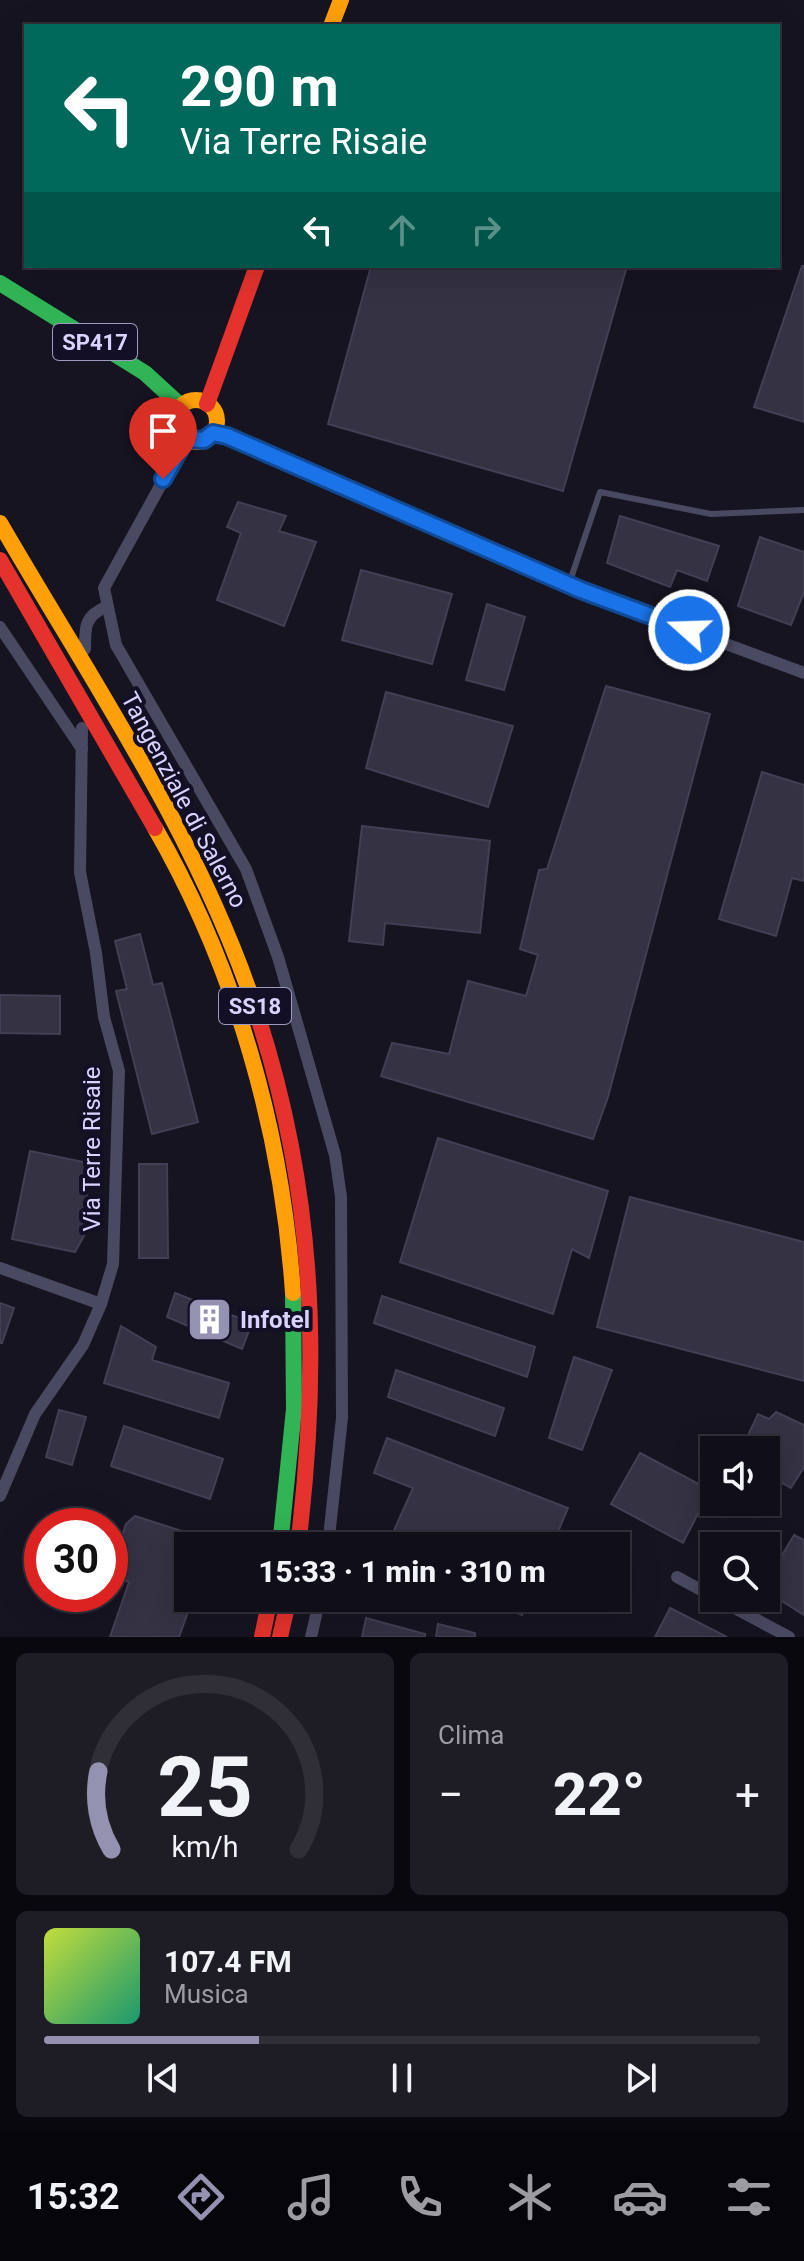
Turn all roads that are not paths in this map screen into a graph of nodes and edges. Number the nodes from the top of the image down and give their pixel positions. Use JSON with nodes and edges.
{"nodes":[{"id":1,"x":341,"y":0,"type":"edge"},
{"id":2,"x":332,"y":24,"type":"edge"},
{"id":3,"x":256,"y":268,"type":"edge"},
{"id":4,"x":0,"y":283,"type":"edge"},
{"id":5,"x":207,"y":404,"type":"junction"},
{"id":6,"x":181,"y":406,"type":"junction"},
{"id":7,"x":213,"y":433,"type":"junction"},
{"id":8,"x":186,"y":439,"type":"junction"},
{"id":9,"x":804,"y":510,"type":"edge"},
{"id":10,"x":0,"y":523,"type":"edge"},
{"id":11,"x":0,"y":560,"type":"edge"},
{"id":12,"x":569,"y":584,"type":"junction"},
{"id":13,"x":106,"y":607,"type":"junction"},
{"id":14,"x":0,"y":627,"type":"edge"},
{"id":15,"x":85,"y":649,"type":"dead end"},
{"id":16,"x":804,"y":673,"type":"edge"},
{"id":17,"x":82,"y":728,"type":"dead end"},
{"id":18,"x":82,"y":749,"type":"junction"},
{"id":19,"x":0,"y":1268,"type":"edge"},
{"id":20,"x":101,"y":1304,"type":"junction"},
{"id":21,"x":0,"y":1496,"type":"edge"},
{"id":22,"x":282,"y":1532,"type":"edge"},
{"id":23,"x":300,"y":1532,"type":"edge"},
{"id":24,"x":330,"y":1532,"type":"edge"},
{"id":25,"x":677,"y":1577,"type":"dead end"},
{"id":26,"x":700,"y":1589,"type":"edge"},
{"id":27,"x":267,"y":1612,"type":"edge"},
{"id":28,"x":286,"y":1612,"type":"edge"},
{"id":29,"x":317,"y":1612,"type":"edge"},
{"id":30,"x":743,"y":1612,"type":"edge"},
{"id":31,"x":262,"y":1637,"type":"edge"},
{"id":32,"x":280,"y":1637,"type":"edge"},
{"id":33,"x":311,"y":1637,"type":"edge"},
{"id":34,"x":789,"y":1637,"type":"edge"}],
"edges":[{"from":1,"to":2,"type":"main road"},
{"from":3,"to":5,"type":"main road"},
{"from":4,"to":6,"type":"main road","number":"SP417"},
{"from":5,"to":6,"type":"main road"},
{"from":5,"to":7,"type":"main road"},
{"from":6,"to":8,"type":"main road"},
{"from":7,"to":8,"type":"main road"},
{"from":7,"to":12,"type":"street"},
{"from":8,"to":13,"type":"street"},
{"from":9,"to":12,"type":"lane"},
{"from":10,"to":23,"type":"main road","name":"Tangenziale di Salerno","number":"SS18"},
{"from":11,"to":22,"type":"main road","name":"Tangenziale di Salerno","number":"SS18"},
{"from":12,"to":16,"type":"street"},
{"from":13,"to":15,"type":"street"},
{"from":13,"to":24,"type":"street"},
{"from":14,"to":18,"type":"street"},
{"from":17,"to":18,"type":"street","name":"Via Terre Risaie"},
{"from":18,"to":20,"type":"street","name":"Via Terre Risaie"},
{"from":19,"to":20,"type":"street"},
{"from":20,"to":21,"type":"street","name":"Via Terre Risaie"},
{"from":25,"to":26,"type":"street"},
{"from":27,"to":31,"type":"main road"},
{"from":28,"to":32,"type":"main road"},
{"from":29,"to":33,"type":"street"},
{"from":30,"to":34,"type":"street"}]}
